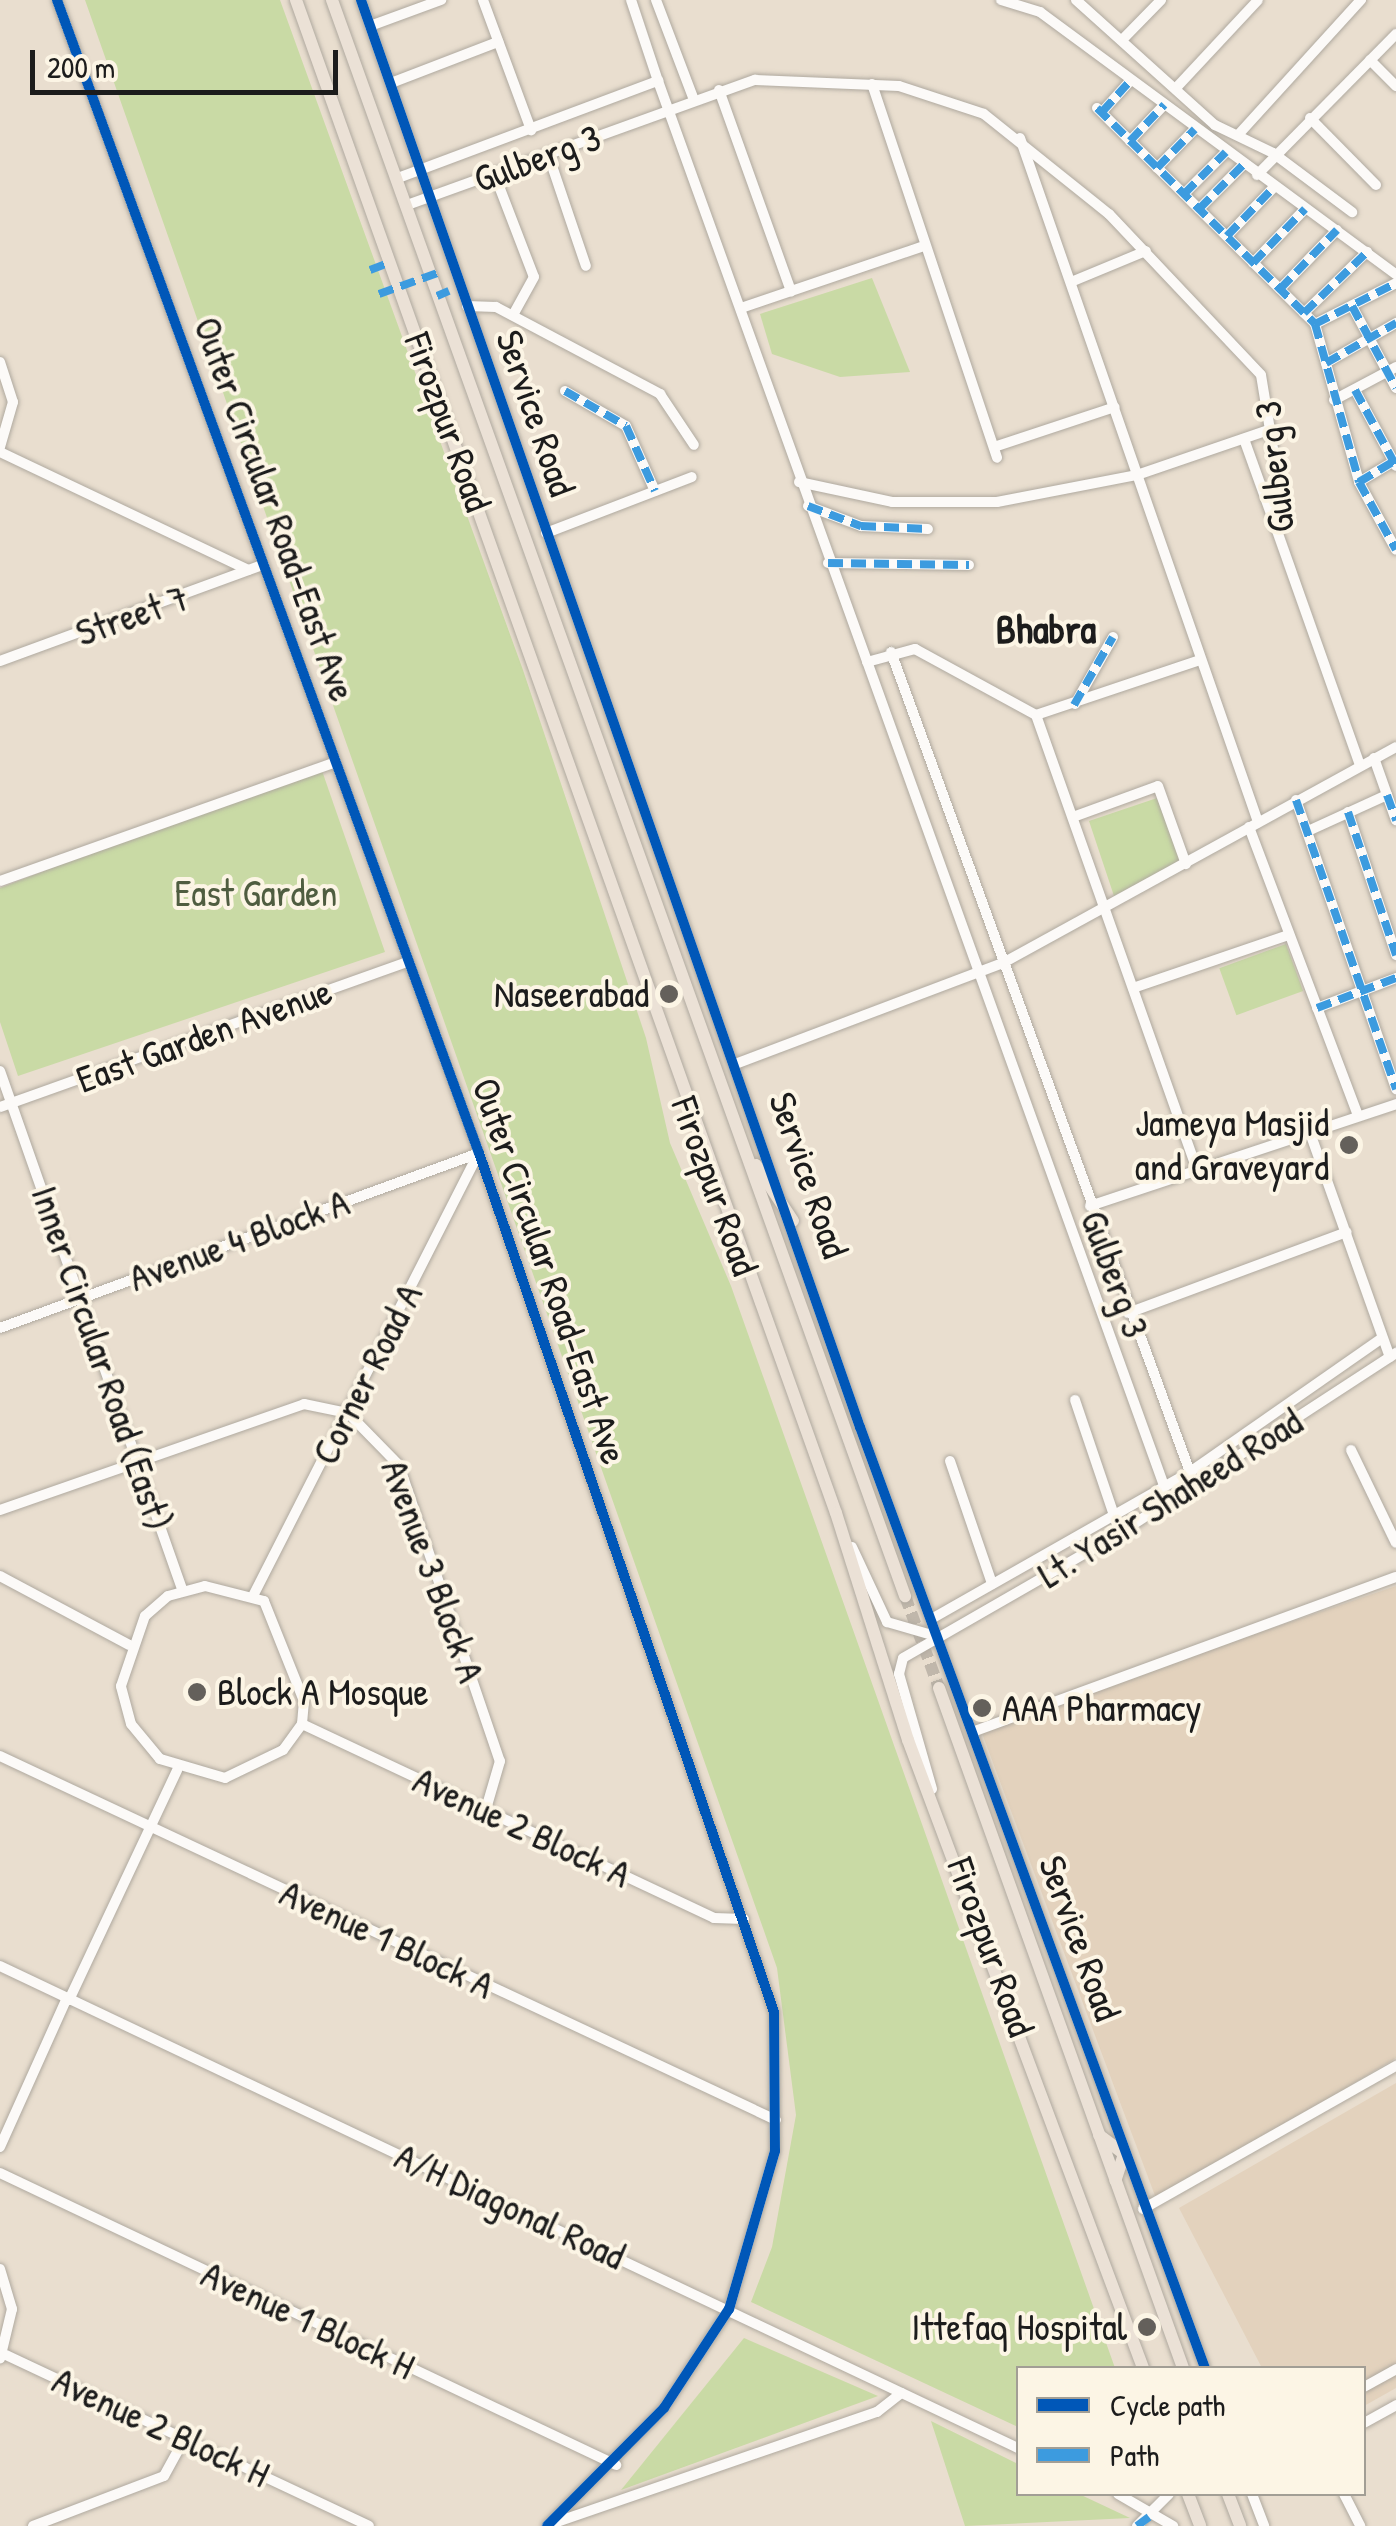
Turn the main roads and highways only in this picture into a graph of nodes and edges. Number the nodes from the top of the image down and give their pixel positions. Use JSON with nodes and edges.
{"nodes":[{"id":1,"x":296,"y":0,"type":"edge"},
{"id":2,"x":332,"y":0,"type":"edge"},
{"id":3,"x":743,"y":1147,"type":"junction"},
{"id":4,"x":793,"y":1222,"type":"road end"},
{"id":5,"x":905,"y":1596,"type":"tunnel mouth"},
{"id":6,"x":939,"y":1688,"type":"tunnel mouth"},
{"id":7,"x":1097,"y":2134,"type":"junction"},
{"id":8,"x":1115,"y":2182,"type":"junction"},
{"id":9,"x":1142,"y":2366,"type":"edge"},
{"id":10,"x":1182,"y":2366,"type":"edge"},
{"id":11,"x":1189,"y":2496,"type":"edge"},
{"id":12,"x":1229,"y":2496,"type":"edge"},
{"id":13,"x":1200,"y":2526,"type":"edge"},
{"id":14,"x":1240,"y":2526,"type":"edge"}],
"edges":[{"from":1,"to":9,"type":"main road","name":"Firozpur Road"},
{"from":2,"to":3,"type":"main road","name":"Firozpur Road"},
{"from":3,"to":4,"type":"main road"},
{"from":3,"to":5,"type":"main road","name":"Firozpur Road"},
{"from":6,"to":7,"type":"main road","name":"Firozpur Road"},
{"from":7,"to":8,"type":"main road","name":"Firozpur Road"},
{"from":7,"to":8,"type":"main road"},
{"from":8,"to":10,"type":"main road","name":"Firozpur Road"},
{"from":11,"to":13,"type":"main road"},
{"from":12,"to":14,"type":"main road"}]}
